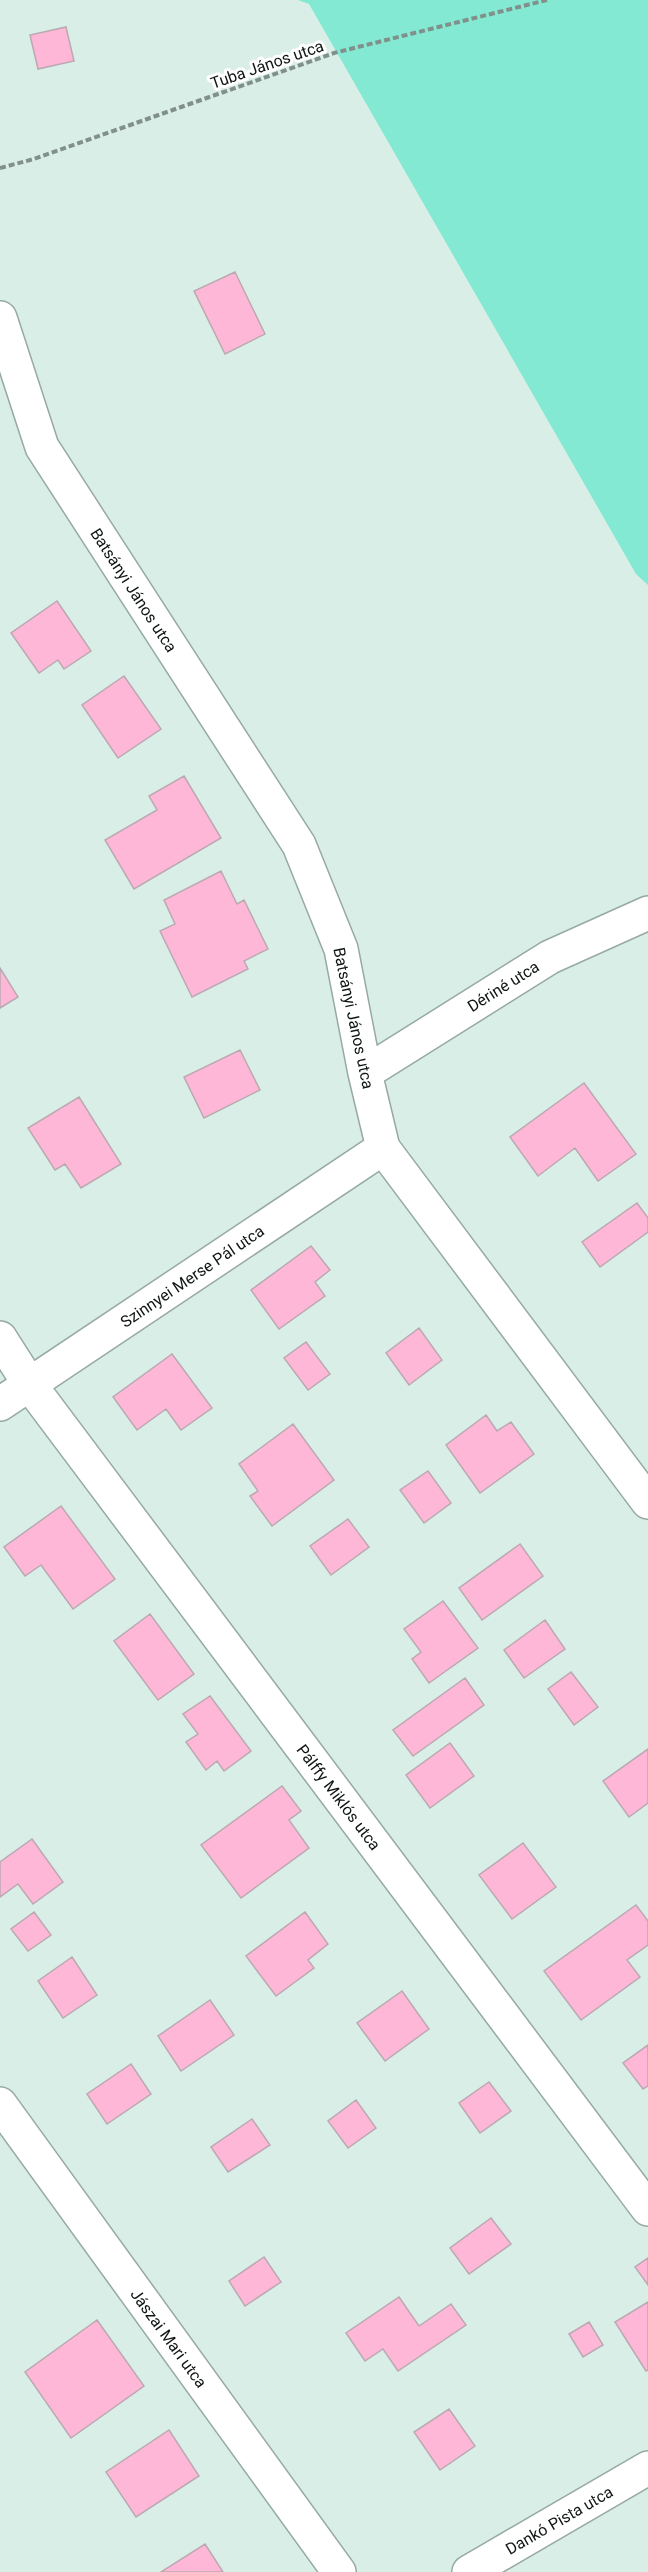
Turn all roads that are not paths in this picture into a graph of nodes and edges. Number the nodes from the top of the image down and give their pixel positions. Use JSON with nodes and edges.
{"nodes":[{"id":1,"x":0,"y":318,"type":"edge"},
{"id":2,"x":648,"y":913,"type":"edge"},
{"id":3,"x":365,"y":1073,"type":"junction"},
{"id":4,"x":383,"y":1148,"type":"junction"},
{"id":5,"x":0,"y":1338,"type":"edge"},
{"id":6,"x":30,"y":1385,"type":"junction"},
{"id":7,"x":0,"y":1404,"type":"edge"},
{"id":8,"x":648,"y":1502,"type":"edge"},
{"id":9,"x":0,"y":2104,"type":"edge"},
{"id":10,"x":648,"y":2209,"type":"edge"},
{"id":11,"x":648,"y":2468,"type":"edge"},
{"id":12,"x":339,"y":2572,"type":"edge"},
{"id":13,"x":469,"y":2572,"type":"edge"}],
"edges":[{"from":1,"to":3,"type":"street","name":"Batsányi János utca"},
{"from":2,"to":3,"type":"street","name":"Dériné utca"},
{"from":3,"to":4,"type":"street","name":"Batsányi János utca"},
{"from":4,"to":6,"type":"street","name":"Szinnyei Merse Pál utca"},
{"from":4,"to":8,"type":"street","name":"Batsányi János utca"},
{"from":5,"to":6,"type":"street","name":"Pálffy Miklós utca"},
{"from":6,"to":7,"type":"street","name":"Szinnyei Merse Pál utca"},
{"from":6,"to":10,"type":"street","name":"Pálffy Miklós utca"},
{"from":9,"to":12,"type":"street","name":"Jászai Mari utca"},
{"from":11,"to":13,"type":"street","name":"Dankó Pista utca"}]}
